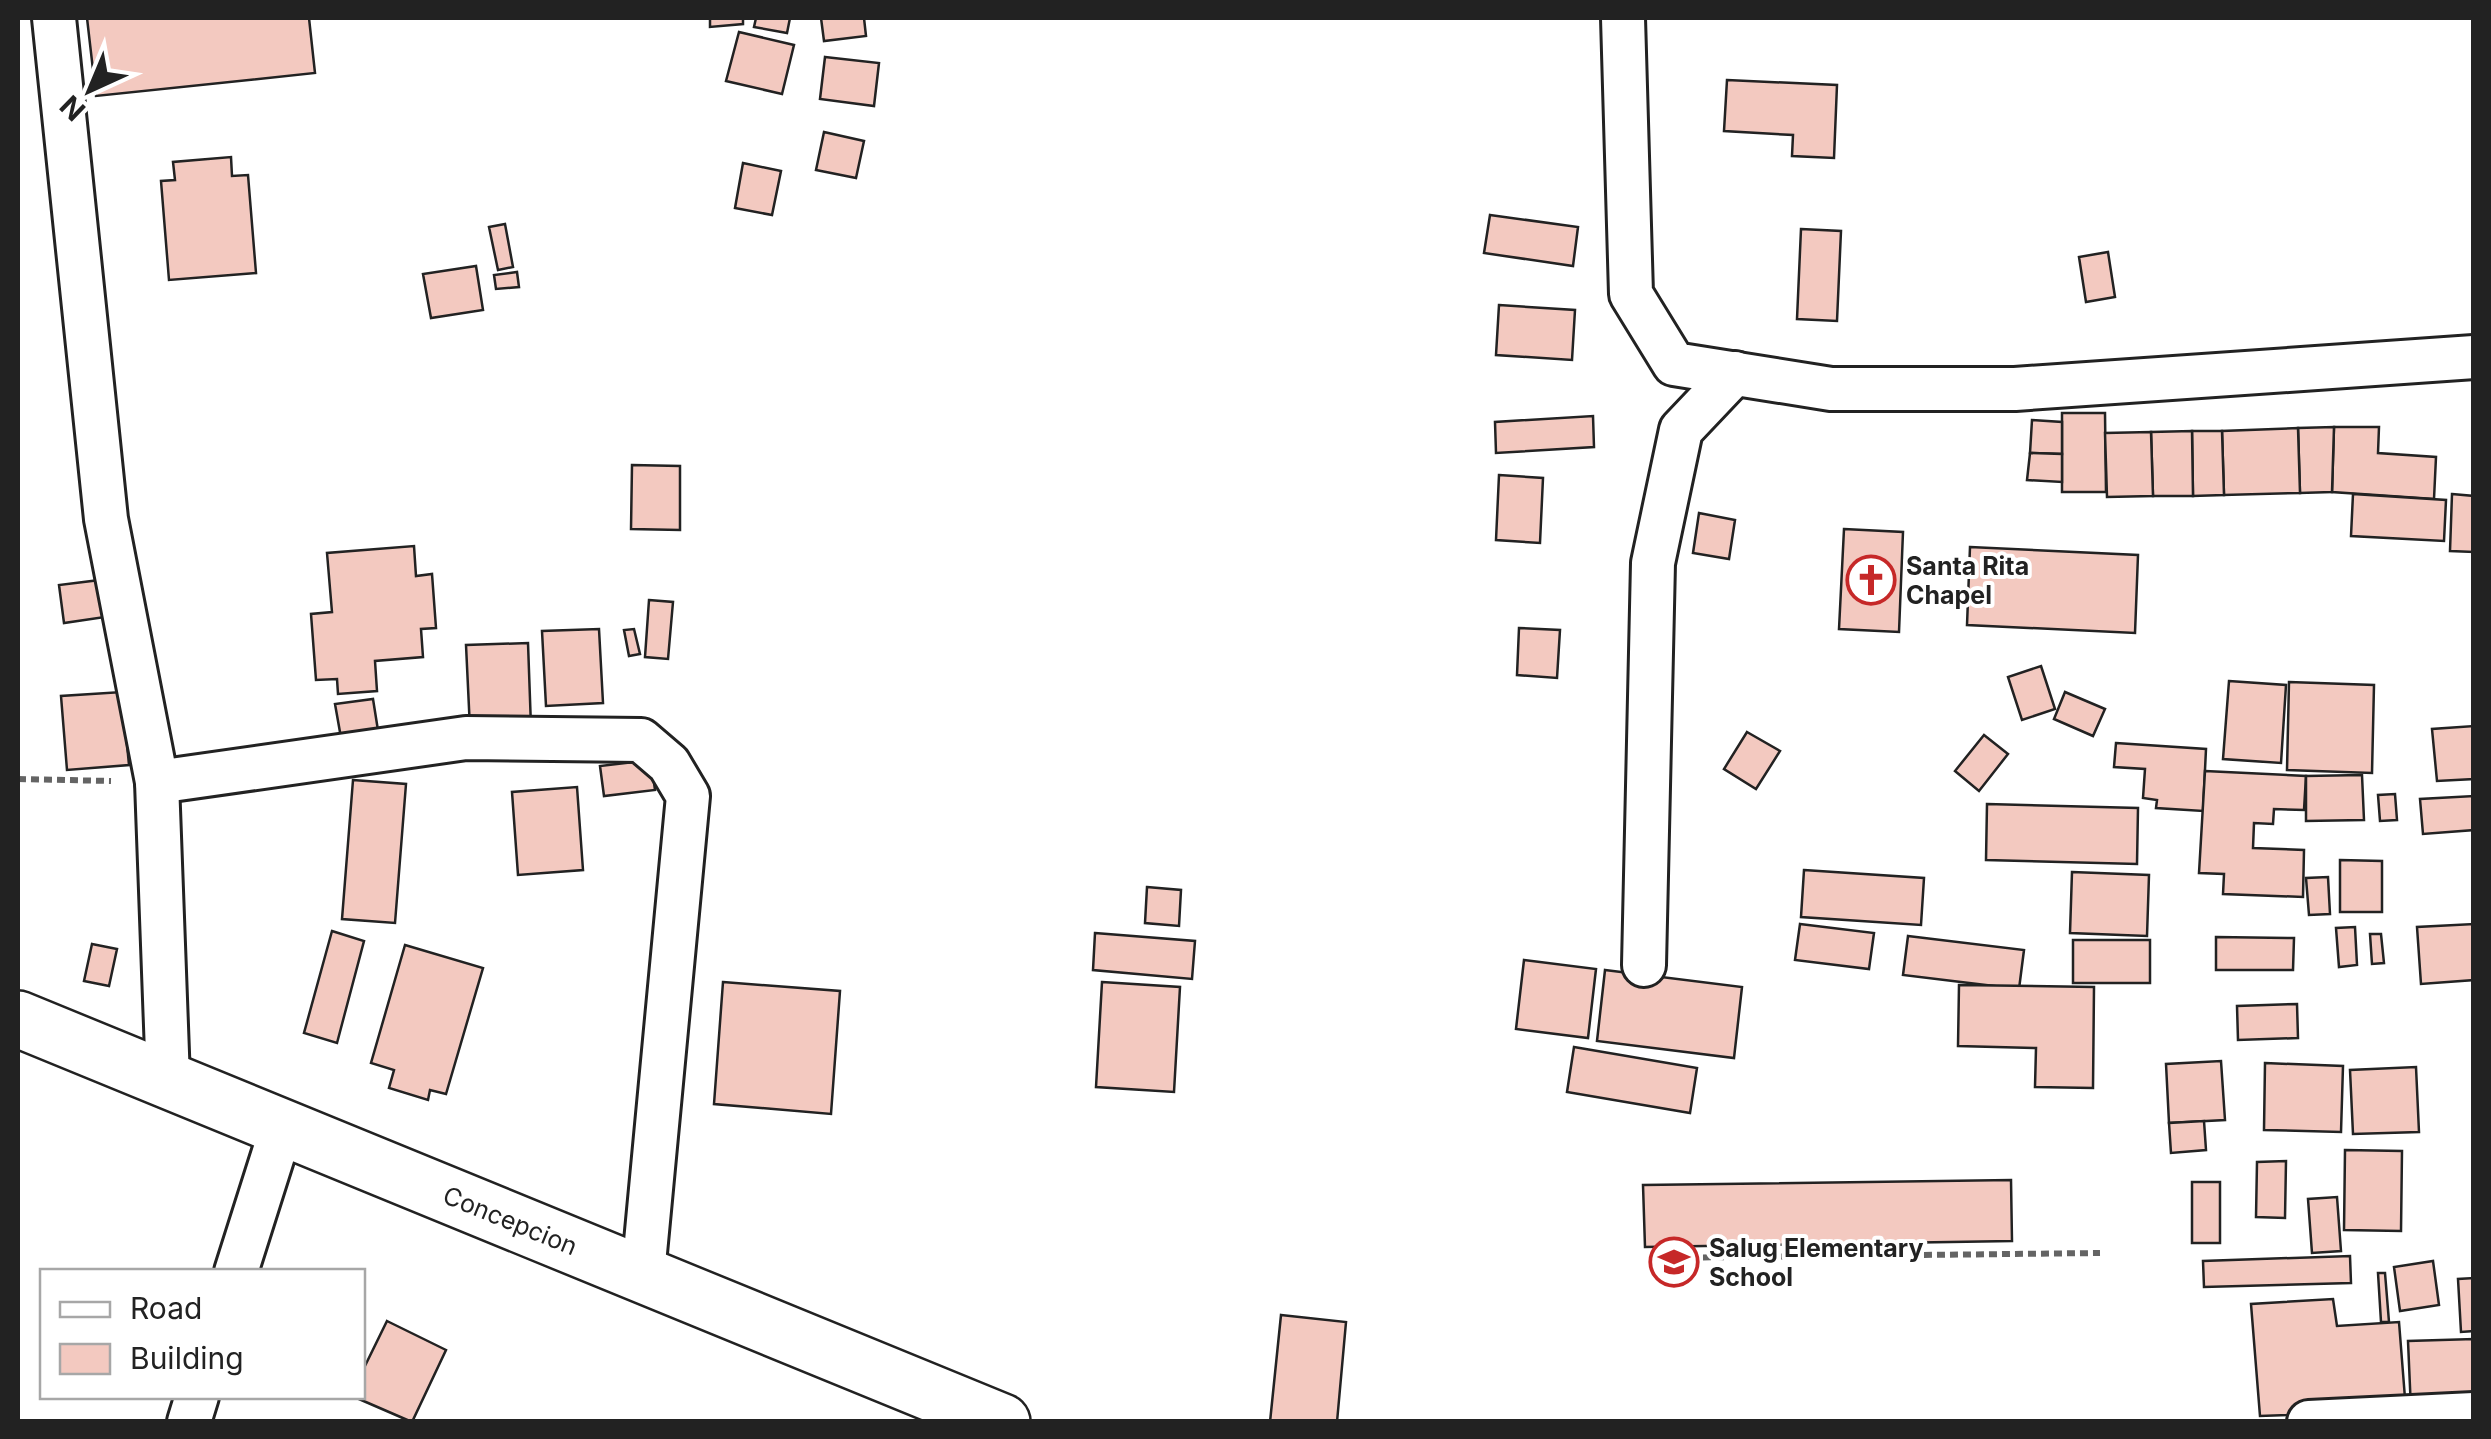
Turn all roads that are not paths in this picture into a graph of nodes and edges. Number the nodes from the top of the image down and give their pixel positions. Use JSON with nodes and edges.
{"nodes":[{"id":1,"x":54,"y":18,"type":"edge"},
{"id":2,"x":1624,"y":18,"type":"edge"},
{"id":3,"x":2474,"y":357,"type":"edge"},
{"id":4,"x":1736,"y":373,"type":"junction"},
{"id":5,"x":157,"y":782,"type":"junction"},
{"id":6,"x":1644,"y":965,"type":"dead end"},
{"id":7,"x":18,"y":1019,"type":"edge"},
{"id":8,"x":168,"y":1080,"type":"junction"},
{"id":9,"x":282,"y":1127,"type":"junction"},
{"id":10,"x":237,"y":1269,"type":"edge"},
{"id":11,"x":643,"y":1274,"type":"junction"},
{"id":12,"x":2474,"y":1414,"type":"edge"},
{"id":13,"x":1002,"y":1422,"type":"edge"},
{"id":14,"x":2310,"y":1422,"type":"edge"}],
"edges":[{"from":1,"to":5,"type":"street"},
{"from":2,"to":4,"type":"street"},
{"from":3,"to":4,"type":"street"},
{"from":4,"to":6,"type":"street"},
{"from":5,"to":8,"type":"street"},
{"from":5,"to":11,"type":"street"},
{"from":7,"to":8,"type":"main road","name":"Concepcion"},
{"from":8,"to":9,"type":"main road","name":"Concepcion"},
{"from":9,"to":10,"type":"street"},
{"from":9,"to":11,"type":"main road","name":"Concepcion"},
{"from":11,"to":13,"type":"main road","name":"Concepcion"},
{"from":12,"to":14,"type":"street"}]}
